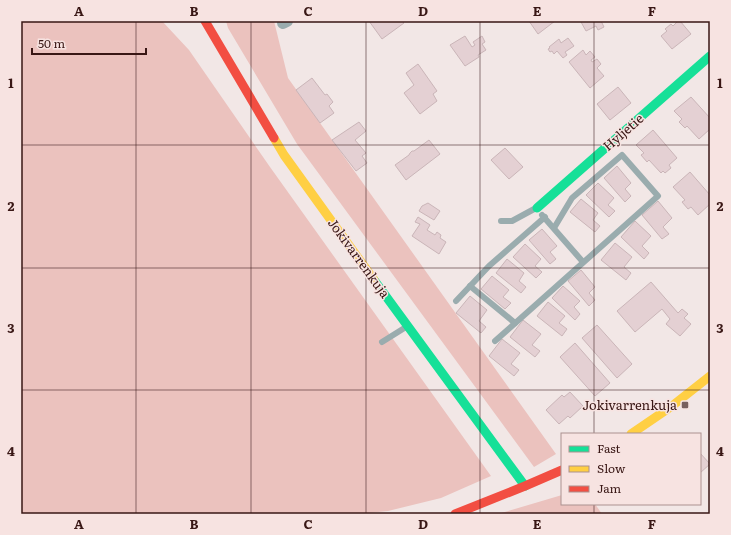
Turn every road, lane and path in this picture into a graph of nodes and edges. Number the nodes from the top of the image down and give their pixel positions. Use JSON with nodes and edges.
{"nodes":[{"id":1,"x":205,"y":21,"type":"edge"},
{"id":2,"x":710,"y":56,"type":"edge"},
{"id":3,"x":537,"y":208,"type":"junction"},
{"id":4,"x":545,"y":217,"type":"junction"},
{"id":5,"x":500,"y":221,"type":"dead end"},
{"id":6,"x":554,"y":228,"type":"junction"},
{"id":7,"x":583,"y":262,"type":"junction"},
{"id":8,"x":470,"y":286,"type":"junction"},
{"id":9,"x":456,"y":301,"type":"dead end"},
{"id":10,"x":515,"y":323,"type":"junction"},
{"id":11,"x":407,"y":326,"type":"junction"},
{"id":12,"x":495,"y":341,"type":"dead end"},
{"id":13,"x":382,"y":342,"type":"dead end"},
{"id":14,"x":710,"y":376,"type":"edge"},
{"id":15,"x":633,"y":433,"type":"edge"},
{"id":16,"x":561,"y":470,"type":"edge"},
{"id":17,"x":525,"y":486,"type":"junction"},
{"id":18,"x":455,"y":514,"type":"edge"}],
"edges":[{"from":1,"to":11,"type":"street","name":"Jokivarrenkuja"},
{"from":2,"to":3,"type":"street","name":"Hyljetie"},
{"from":3,"to":4,"type":"lane"},
{"from":3,"to":5,"type":"lane"},
{"from":4,"to":6,"type":"lane"},
{"from":4,"to":8,"type":"lane"},
{"from":6,"to":7,"type":"lane"},
{"from":6,"to":7,"type":"lane"},
{"from":7,"to":10,"type":"lane"},
{"from":8,"to":9,"type":"lane"},
{"from":8,"to":10,"type":"lane"},
{"from":10,"to":12,"type":"lane"},
{"from":11,"to":13,"type":"lane"},
{"from":11,"to":17,"type":"street","name":"Jokivarrenkuja"},
{"from":14,"to":15,"type":"street"},
{"from":16,"to":17,"type":"street"},
{"from":17,"to":18,"type":"street"}]}
